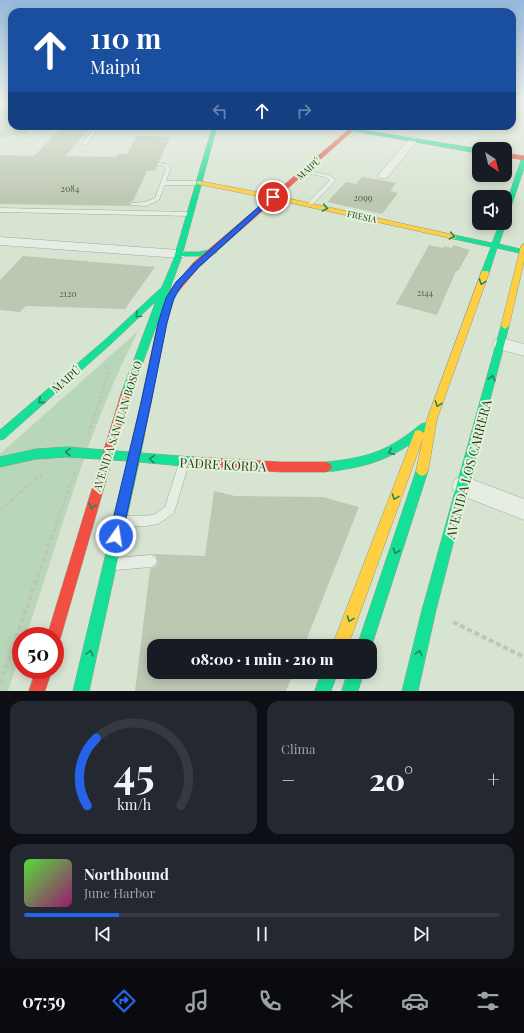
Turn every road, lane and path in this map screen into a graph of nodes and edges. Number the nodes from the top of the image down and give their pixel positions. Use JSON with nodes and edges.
{"nodes":[{"id":1,"x":92,"y":134,"type":"edge"},
{"id":2,"x":213,"y":134,"type":"edge"},
{"id":3,"x":347,"y":134,"type":"edge"},
{"id":4,"x":385,"y":134,"type":"edge"},
{"id":5,"x":413,"y":140,"type":"junction"},
{"id":6,"x":85,"y":143,"type":"dead end"},
{"id":7,"x":472,"y":150,"type":"edge"},
{"id":8,"x":512,"y":156,"type":"edge"},
{"id":9,"x":524,"y":159,"type":"edge"},
{"id":10,"x":159,"y":164,"type":"dead end"},
{"id":11,"x":304,"y":171,"type":"junction"},
{"id":12,"x":384,"y":176,"type":"dead end"},
{"id":13,"x":163,"y":183,"type":"junction"},
{"id":14,"x":199,"y":184,"type":"junction"},
{"id":15,"x":512,"y":195,"type":"edge"},
{"id":16,"x":273,"y":197,"type":"junction"},
{"id":17,"x":134,"y":204,"type":"dead end"},
{"id":18,"x":309,"y":205,"type":"junction"},
{"id":19,"x":0,"y":210,"type":"edge"},
{"id":20,"x":191,"y":214,"type":"junction"},
{"id":21,"x":500,"y":230,"type":"edge"},
{"id":22,"x":0,"y":241,"type":"edge"},
{"id":23,"x":495,"y":245,"type":"junction"},
{"id":24,"x":524,"y":250,"type":"edge"},
{"id":25,"x":213,"y":251,"type":"junction"},
{"id":26,"x":179,"y":254,"type":"junction"},
{"id":27,"x":170,"y":290,"type":"junction"},
{"id":28,"x":501,"y":344,"type":"junction"},
{"id":29,"x":524,"y":350,"type":"edge"},
{"id":30,"x":88,"y":360,"type":"junction"},
{"id":31,"x":432,"y":419,"type":"junction"},
{"id":32,"x":419,"y":434,"type":"junction"},
{"id":33,"x":0,"y":436,"type":"edge"},
{"id":34,"x":81,"y":453,"type":"junction"},
{"id":35,"x":107,"y":455,"type":"junction"},
{"id":36,"x":134,"y":458,"type":"junction"},
{"id":37,"x":0,"y":462,"type":"edge"},
{"id":38,"x":184,"y":462,"type":"junction"},
{"id":39,"x":42,"y":474,"type":"dead end"},
{"id":40,"x":463,"y":486,"type":"junction"},
{"id":41,"x":0,"y":510,"type":"edge"},
{"id":42,"x":524,"y":510,"type":"edge"},
{"id":43,"x":119,"y":521,"type":"junction"},
{"id":44,"x":151,"y":561,"type":"dead end"},
{"id":45,"x":109,"y":565,"type":"junction"},
{"id":46,"x":57,"y":627,"type":"edge"},
{"id":47,"x":478,"y":634,"type":"dead end"},
{"id":48,"x":343,"y":639,"type":"edge"},
{"id":49,"x":367,"y":639,"type":"edge"},
{"id":50,"x":524,"y":657,"type":"edge"},
{"id":51,"x":41,"y":679,"type":"edge"},
{"id":52,"x":327,"y":679,"type":"edge"},
{"id":53,"x":354,"y":679,"type":"edge"},
{"id":54,"x":0,"y":683,"type":"edge"},
{"id":55,"x":37,"y":691,"type":"edge"},
{"id":56,"x":81,"y":691,"type":"edge"},
{"id":57,"x":323,"y":691,"type":"edge"},
{"id":58,"x":350,"y":691,"type":"edge"},
{"id":59,"x":410,"y":691,"type":"edge"}],
"edges":[{"from":1,"to":6,"type":"lane"},
{"from":2,"to":14,"type":"main road","name":"AVENIDA SAN JUAN BOSCO"},
{"from":3,"to":11,"type":"main road","name":"MAIPÚ"},
{"from":4,"to":5,"type":"main road"},
{"from":5,"to":7,"type":"main road"},
{"from":5,"to":12,"type":"street"},
{"from":8,"to":9,"type":"main road"},
{"from":9,"to":15,"type":"main road"},
{"from":10,"to":13,"type":"lane"},
{"from":11,"to":16,"type":"main road","name":"MAIPÚ"},
{"from":11,"to":18,"type":"lane"},
{"from":13,"to":14,"type":"lane"},
{"from":13,"to":17,"type":"lane"},
{"from":14,"to":16,"type":"main road","name":"FRESIA"},
{"from":14,"to":20,"type":"main road","name":"AVENIDA SAN JUAN BOSCO"},
{"from":16,"to":18,"type":"main road","name":"FRESIA"},
{"from":16,"to":25,"type":"main road","name":"MAIPÚ"},
{"from":18,"to":23,"type":"main road","name":"FRESIA","one_way":true},
{"from":19,"to":20,"type":"lane"},
{"from":20,"to":26,"type":"main road","name":"AVENIDA SAN JUAN BOSCO"},
{"from":21,"to":23,"type":"main road"},
{"from":22,"to":26,"type":"street"},
{"from":23,"to":24,"type":"main road","name":"FRESIA"},
{"from":23,"to":31,"type":"main road","one_way":true},
{"from":24,"to":28,"type":"main road","name":"AVENIDA LOS CARRERA"},
{"from":25,"to":26,"type":"main road"},
{"from":25,"to":27,"type":"main road","name":"MAIPÚ"},
{"from":26,"to":27,"type":"main road","name":"AVENIDA SAN JUAN BOSCO"},
{"from":27,"to":30,"type":"main road","name":"MAIPÚ","one_way":true},
{"from":27,"to":35,"type":"main road","name":"AVENIDA SAN JUAN BOSCO"},
{"from":27,"to":36,"type":"main road","name":"AVENIDA SAN JUAN BOSCO"},
{"from":28,"to":29,"type":"street"},
{"from":40,"to":28,"type":"main road","name":"AVENIDA LOS CARRERA","one_way":true},
{"from":30,"to":33,"type":"main road","name":"MAIPÚ","one_way":true},
{"from":30,"to":34,"type":"path"},
{"from":31,"to":32,"type":"main road","name":"PADRE KORDA"},
{"from":31,"to":49,"type":"main road","one_way":true},
{"from":32,"to":38,"type":"main road","name":"PADRE KORDA","one_way":true},
{"from":32,"to":48,"type":"main road","one_way":true},
{"from":34,"to":35,"type":"main road","name":"PADRE KORDA"},
{"from":34,"to":37,"type":"main road","name":"PADRE KORDA","one_way":true},
{"from":34,"to":54,"type":"path"},
{"from":35,"to":36,"type":"main road","name":"PADRE KORDA"},
{"from":35,"to":46,"type":"main road","name":"AVENIDA SAN JUAN BOSCO","one_way":true},
{"from":38,"to":36,"type":"main road","name":"PADRE KORDA","one_way":true},
{"from":36,"to":43,"type":"main road","name":"AVENIDA SAN JUAN BOSCO"},
{"from":38,"to":43,"type":"lane"},
{"from":39,"to":41,"type":"path"},
{"from":40,"to":42,"type":"street"},
{"from":59,"to":40,"type":"main road","name":"AVENIDA LOS CARRERA","one_way":true},
{"from":43,"to":45,"type":"main road","name":"AVENIDA SAN JUAN BOSCO"},
{"from":44,"to":45,"type":"lane"},
{"from":56,"to":45,"type":"main road","name":"AVENIDA SAN JUAN BOSCO","one_way":true},
{"from":47,"to":50,"type":"path"},
{"from":51,"to":55,"type":"main road"},
{"from":52,"to":57,"type":"main road"},
{"from":53,"to":58,"type":"main road"}]}
